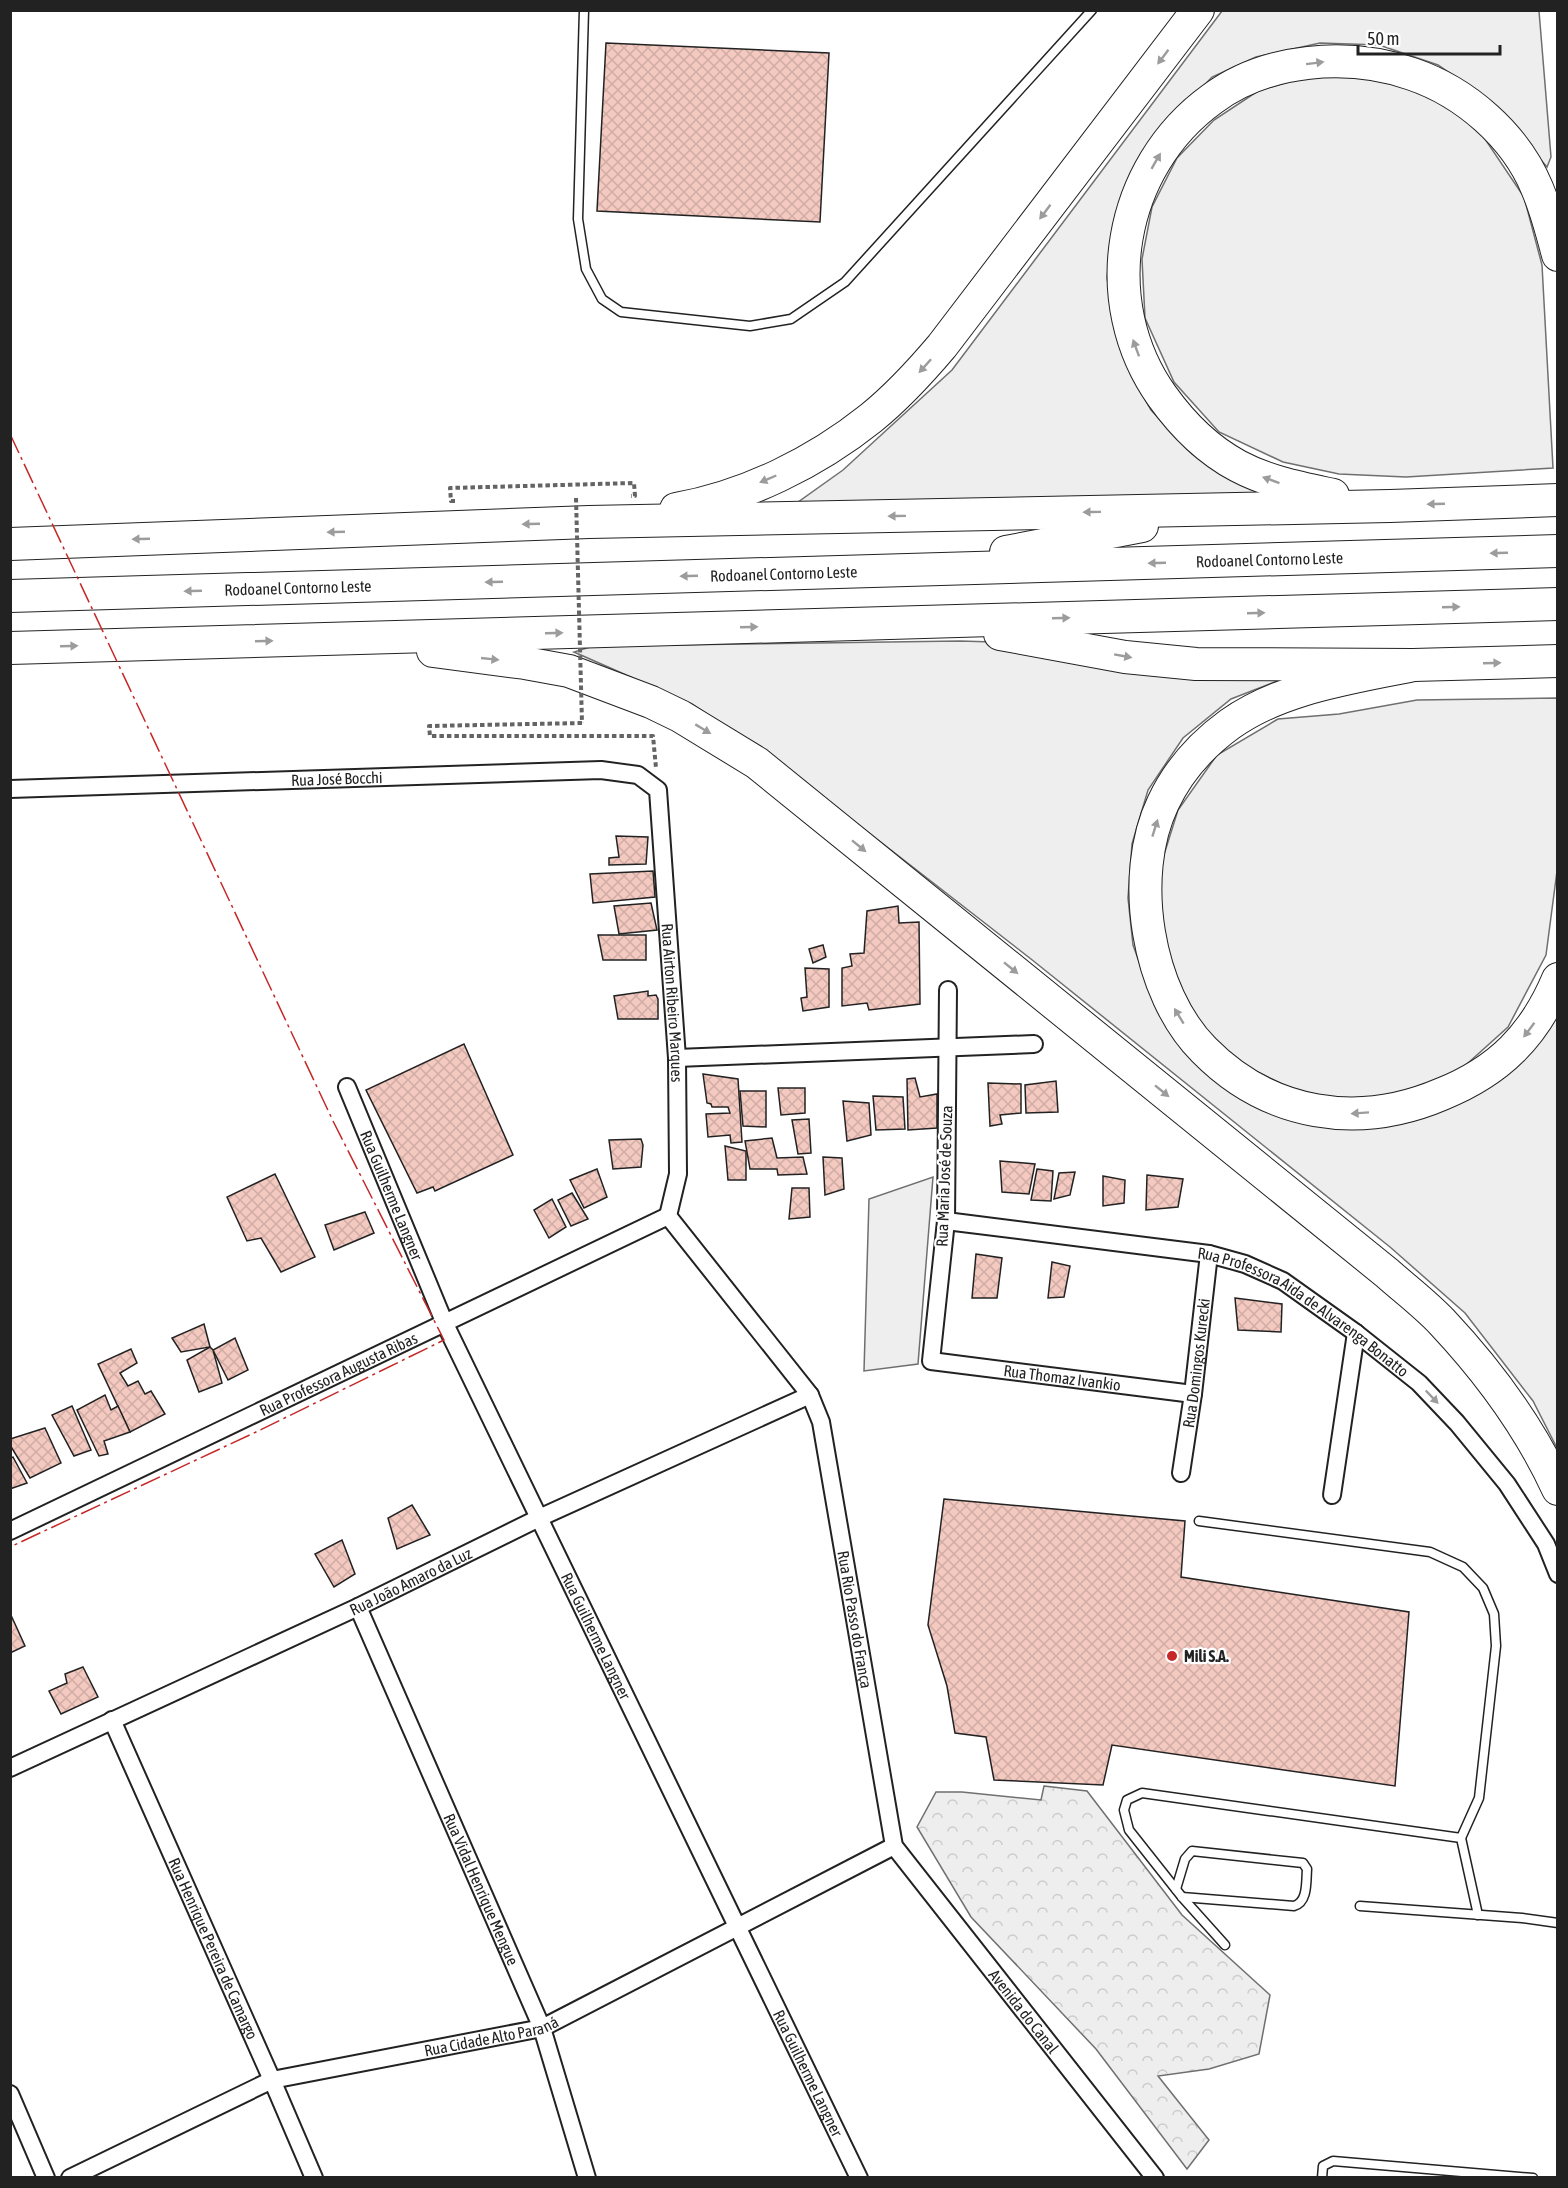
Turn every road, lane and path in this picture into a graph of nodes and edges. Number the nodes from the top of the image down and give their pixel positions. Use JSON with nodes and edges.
{"nodes":[{"id":1,"x":584,"y":10,"type":"edge"},
{"id":2,"x":1092,"y":10,"type":"edge"},
{"id":3,"x":1198,"y":10,"type":"edge"},
{"id":4,"x":1557,"y":255,"type":"edge"},
{"id":5,"x":623,"y":496,"type":"dead end"},
{"id":6,"x":564,"y":498,"type":"dead end"},
{"id":7,"x":1557,"y":500,"type":"edge"},
{"id":8,"x":462,"y":501,"type":"dead end"},
{"id":9,"x":1390,"y":506,"type":"junction"},
{"id":10,"x":1235,"y":509,"type":"junction"},
{"id":11,"x":582,"y":510,"type":"junction"},
{"id":12,"x":10,"y":544,"type":"edge"},
{"id":13,"x":1557,"y":551,"type":"edge"},
{"id":14,"x":894,"y":570,"type":"junction"},
{"id":15,"x":10,"y":596,"type":"edge"},
{"id":16,"x":1557,"y":604,"type":"edge"},
{"id":17,"x":919,"y":622,"type":"junction"},
{"id":18,"x":349,"y":638,"type":"junction"},
{"id":19,"x":10,"y":648,"type":"edge"},
{"id":20,"x":1557,"y":661,"type":"edge"},
{"id":21,"x":1413,"y":665,"type":"junction"},
{"id":22,"x":10,"y":789,"type":"edge"},
{"id":23,"x":658,"y":790,"type":"junction"},
{"id":24,"x":1557,"y":979,"type":"edge"},
{"id":25,"x":948,"y":990,"type":"dead end"},
{"id":26,"x":1034,"y":1044,"type":"dead end"},
{"id":27,"x":947,"y":1048,"type":"junction"},
{"id":28,"x":677,"y":1058,"type":"junction"},
{"id":29,"x":346,"y":1087,"type":"dead end"},
{"id":30,"x":668,"y":1216,"type":"junction"},
{"id":31,"x":946,"y":1221,"type":"junction"},
{"id":32,"x":1209,"y":1254,"type":"junction"},
{"id":33,"x":445,"y":1324,"type":"junction"},
{"id":34,"x":1356,"y":1333,"type":"junction"},
{"id":35,"x":931,"y":1361,"type":"joint"},
{"id":36,"x":1193,"y":1394,"type":"junction"},
{"id":37,"x":810,"y":1395,"type":"junction"},
{"id":38,"x":1181,"y":1473,"type":"dead end"},
{"id":39,"x":1557,"y":1489,"type":"edge"},
{"id":40,"x":1332,"y":1495,"type":"dead end"},
{"id":41,"x":539,"y":1518,"type":"junction"},
{"id":42,"x":1199,"y":1521,"type":"dead end"},
{"id":43,"x":10,"y":1531,"type":"edge"},
{"id":44,"x":1557,"y":1575,"type":"edge"},
{"id":45,"x":358,"y":1607,"type":"junction"},
{"id":46,"x":112,"y":1720,"type":"junction"},
{"id":47,"x":10,"y":1768,"type":"edge"},
{"id":48,"x":1461,"y":1838,"type":"junction"},
{"id":49,"x":894,"y":1846,"type":"junction"},
{"id":50,"x":1176,"y":1889,"type":"junction"},
{"id":51,"x":1182,"y":1897,"type":"junction"},
{"id":52,"x":1360,"y":1906,"type":"dead end"},
{"id":53,"x":1478,"y":1915,"type":"junction"},
{"id":54,"x":1557,"y":1923,"type":"edge"},
{"id":55,"x":737,"y":1928,"type":"junction"},
{"id":56,"x":1225,"y":1946,"type":"dead end"},
{"id":57,"x":542,"y":2028,"type":"junction"},
{"id":58,"x":272,"y":2080,"type":"junction"},
{"id":59,"x":10,"y":2094,"type":"edge"},
{"id":60,"x":46,"y":2178,"type":"edge"},
{"id":61,"x":70,"y":2178,"type":"edge"},
{"id":62,"x":314,"y":2178,"type":"edge"},
{"id":63,"x":587,"y":2178,"type":"edge"},
{"id":64,"x":859,"y":2178,"type":"edge"},
{"id":65,"x":1155,"y":2178,"type":"edge"},
{"id":66,"x":1322,"y":2178,"type":"edge"},
{"id":67,"x":1533,"y":2178,"type":"edge"}],
"edges":[{"from":1,"to":2,"type":"lane"},
{"from":3,"to":11,"type":"highway","one_way":true},
{"from":9,"to":4,"type":"highway","one_way":true},
{"from":5,"to":8,"type":"path"},
{"from":6,"to":11,"type":"path"},
{"from":7,"to":9,"type":"highway","one_way":true},
{"from":9,"to":10,"type":"highway"},
{"from":10,"to":11,"type":"highway","one_way":true},
{"from":10,"to":14,"type":"highway"},
{"from":11,"to":12,"type":"highway","one_way":true},
{"from":11,"to":23,"type":"path","bridge":true},
{"from":13,"to":14,"type":"highway","name":"Rodoanel Contorno Leste","one_way":true},
{"from":14,"to":15,"type":"highway","name":"Rodoanel Contorno Leste","one_way":true},
{"from":17,"to":16,"type":"highway","one_way":true},
{"from":18,"to":17,"type":"highway","one_way":true},
{"from":17,"to":21,"type":"highway","one_way":true},
{"from":19,"to":18,"type":"highway","one_way":true},
{"from":18,"to":39,"type":"highway","one_way":true},
{"from":21,"to":20,"type":"highway","one_way":true},
{"from":24,"to":21,"type":"highway","one_way":true},
{"from":22,"to":23,"type":"street","name":"Rua José Bocchi"},
{"from":23,"to":28,"type":"street","name":"Rua Airton Ribeiro Marques"},
{"from":25,"to":27,"type":"street","name":"Rua Maria José de Souza"},
{"from":26,"to":27,"type":"street"},
{"from":27,"to":28,"type":"street"},
{"from":27,"to":31,"type":"street","name":"Rua Maria José de Souza"},
{"from":28,"to":30,"type":"street","name":"Rua Airton Ribeiro Marques"},
{"from":29,"to":33,"type":"street","name":"Rua Guilherme Langner"},
{"from":30,"to":33,"type":"street","name":"Rua Professora Augusta Ribas"},
{"from":30,"to":37,"type":"street","name":"Rua Rio Passo do França"},
{"from":31,"to":32,"type":"street","name":"Rua Professora Aida de Alvarenga Bonatto"},
{"from":31,"to":35,"type":"street","name":"Rua Maria José de Souza"},
{"from":32,"to":34,"type":"street","name":"Rua Professora Aida de Alvarenga Bonatto"},
{"from":32,"to":36,"type":"street","name":"Rua Domingos Kurecki"},
{"from":33,"to":41,"type":"street","name":"Rua Guilherme Langner"},
{"from":33,"to":43,"type":"street","name":"Rua Professora Augusta Ribas"},
{"from":34,"to":40,"type":"street"},
{"from":34,"to":44,"type":"street","name":"Rua Professora Aida de Alvarenga Bonatto","one_way":true},
{"from":35,"to":36,"type":"street","name":"Rua Thomaz Ivankio"},
{"from":36,"to":38,"type":"street","name":"Rua Domingos Kurecki"},
{"from":37,"to":41,"type":"street","name":"Rua João Amaro da Luz"},
{"from":37,"to":49,"type":"street","name":"Rua Rio Passo do França"},
{"from":41,"to":45,"type":"street","name":"Rua João Amaro da Luz"},
{"from":41,"to":55,"type":"street","name":"Rua Guilherme Langner"},
{"from":42,"to":48,"type":"lane"},
{"from":45,"to":46,"type":"street","name":"Rua João Amaro da Luz"},
{"from":45,"to":57,"type":"street","name":"Rua Vidal Henrique Mengue"},
{"from":46,"to":47,"type":"street","name":"Rua João Amaro da Luz"},
{"from":46,"to":58,"type":"street","name":"Rua Henrique Pereira de Camargo"},
{"from":48,"to":50,"type":"lane"},
{"from":48,"to":53,"type":"lane"},
{"from":49,"to":55,"type":"street","name":"Rua Cidade Alto Paraná"},
{"from":49,"to":65,"type":"street","name":"Avenida do Canal"},
{"from":50,"to":51,"type":"lane"},
{"from":50,"to":51,"type":"lane"},
{"from":51,"to":56,"type":"lane"},
{"from":52,"to":53,"type":"lane"},
{"from":53,"to":54,"type":"lane"},
{"from":55,"to":57,"type":"street","name":"Rua Cidade Alto Paraná"},
{"from":55,"to":64,"type":"street","name":"Rua Guilherme Langner"},
{"from":57,"to":58,"type":"street","name":"Rua Cidade Alto Paraná"},
{"from":57,"to":63,"type":"street","name":"Rua Vidal Henrique Mengue"},
{"from":58,"to":61,"type":"street","name":"Rua Cidade Alto Paraná"},
{"from":58,"to":62,"type":"street","name":"Rua Henrique Pereira de Camargo"},
{"from":59,"to":60,"type":"street"},
{"from":66,"to":67,"type":"lane"}]}
